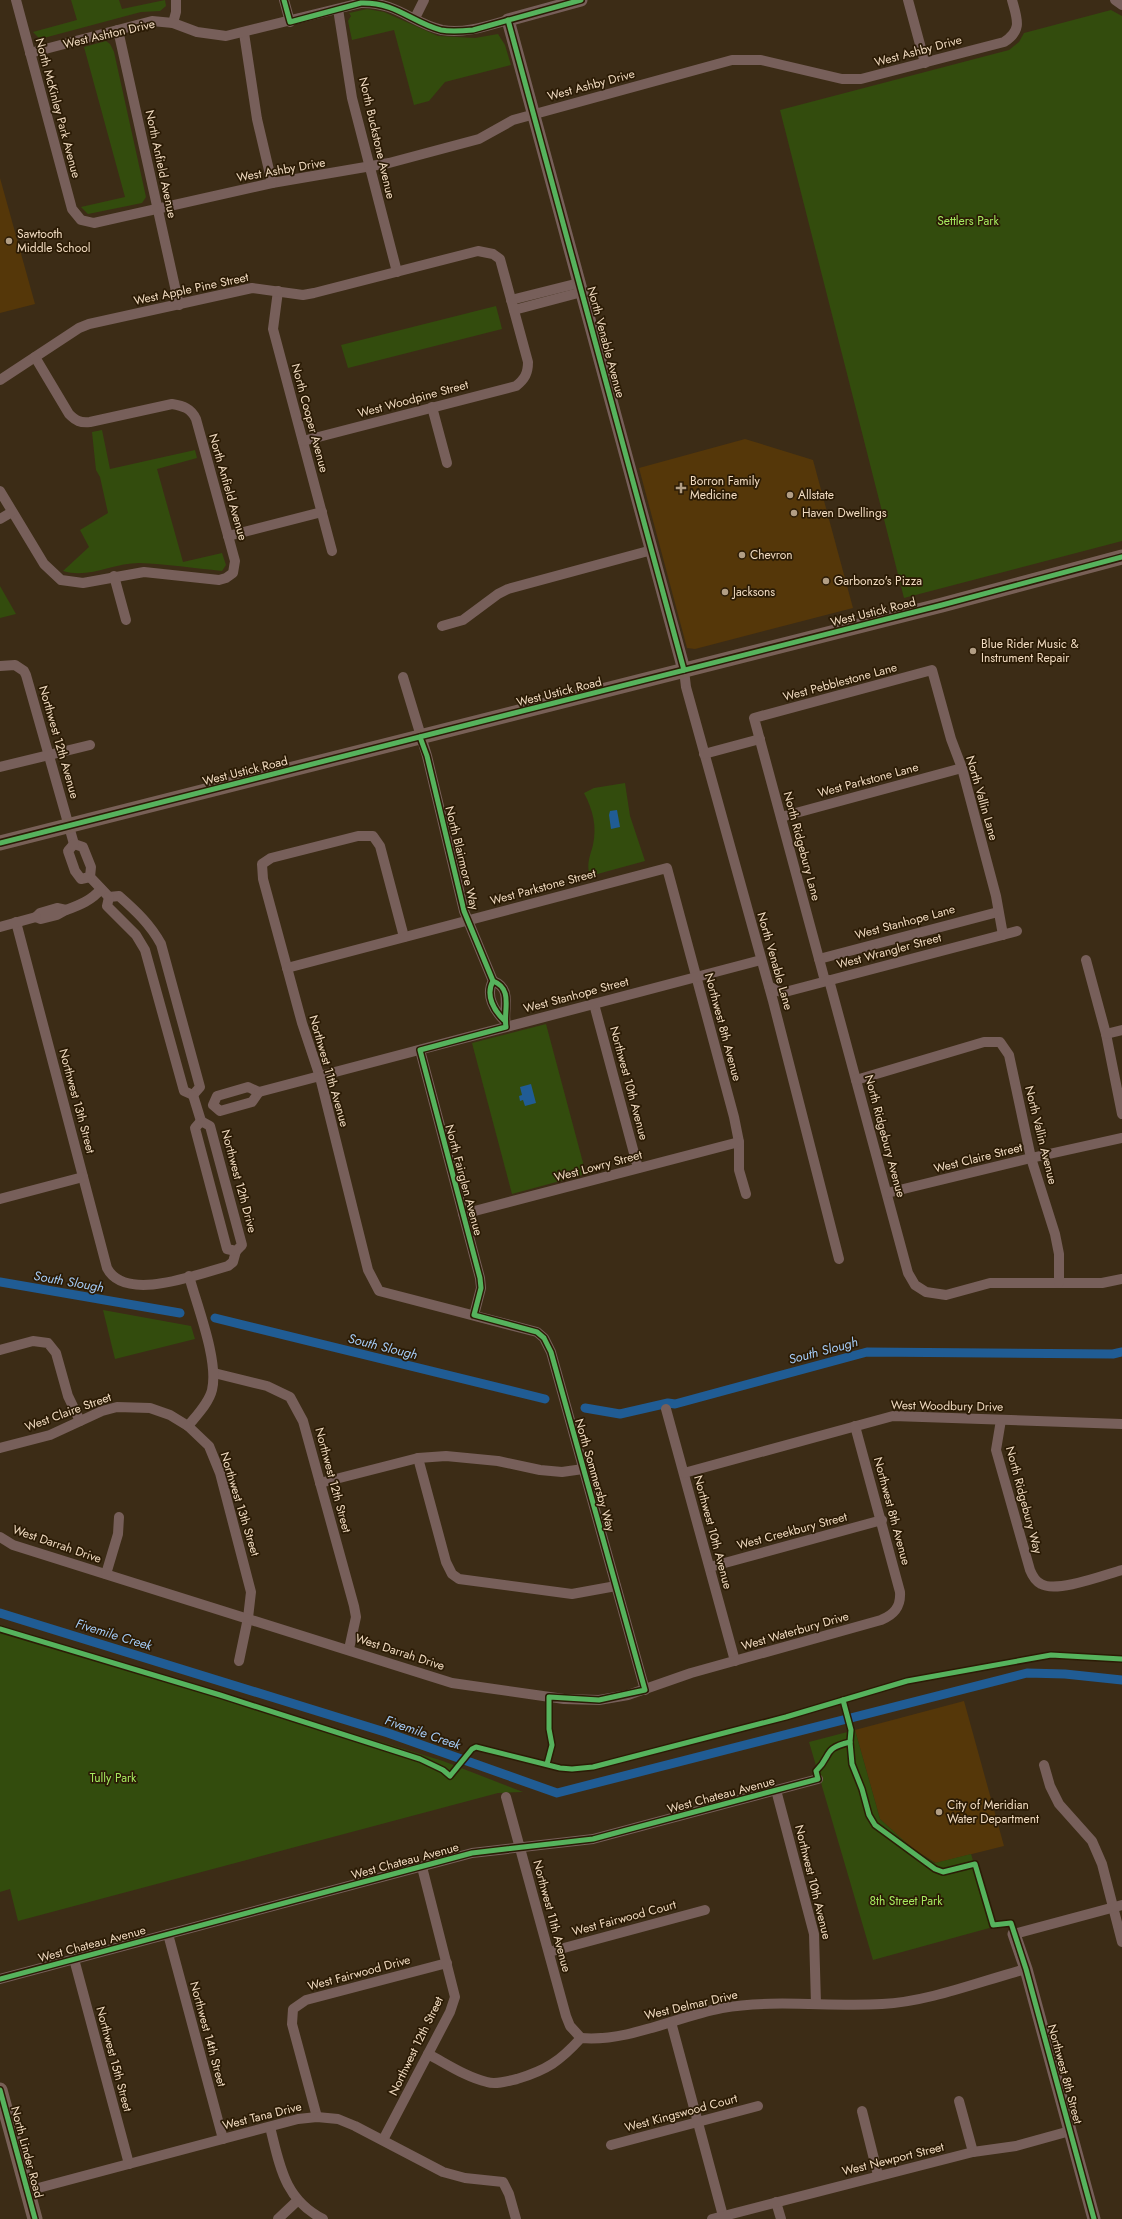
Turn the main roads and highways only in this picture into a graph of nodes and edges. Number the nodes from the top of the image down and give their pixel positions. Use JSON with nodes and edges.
{"nodes":[{"id":1,"x":1122,"y":557,"type":"edge"},
{"id":2,"x":0,"y":843,"type":"edge"},
{"id":3,"x":0,"y":2090,"type":"edge"},
{"id":4,"x":35,"y":2219,"type":"edge"}],
"edges":[{"from":1,"to":2,"type":"main road","name":"West Ustick Road"},
{"from":3,"to":4,"type":"main road","name":"North Linder Road"}]}
